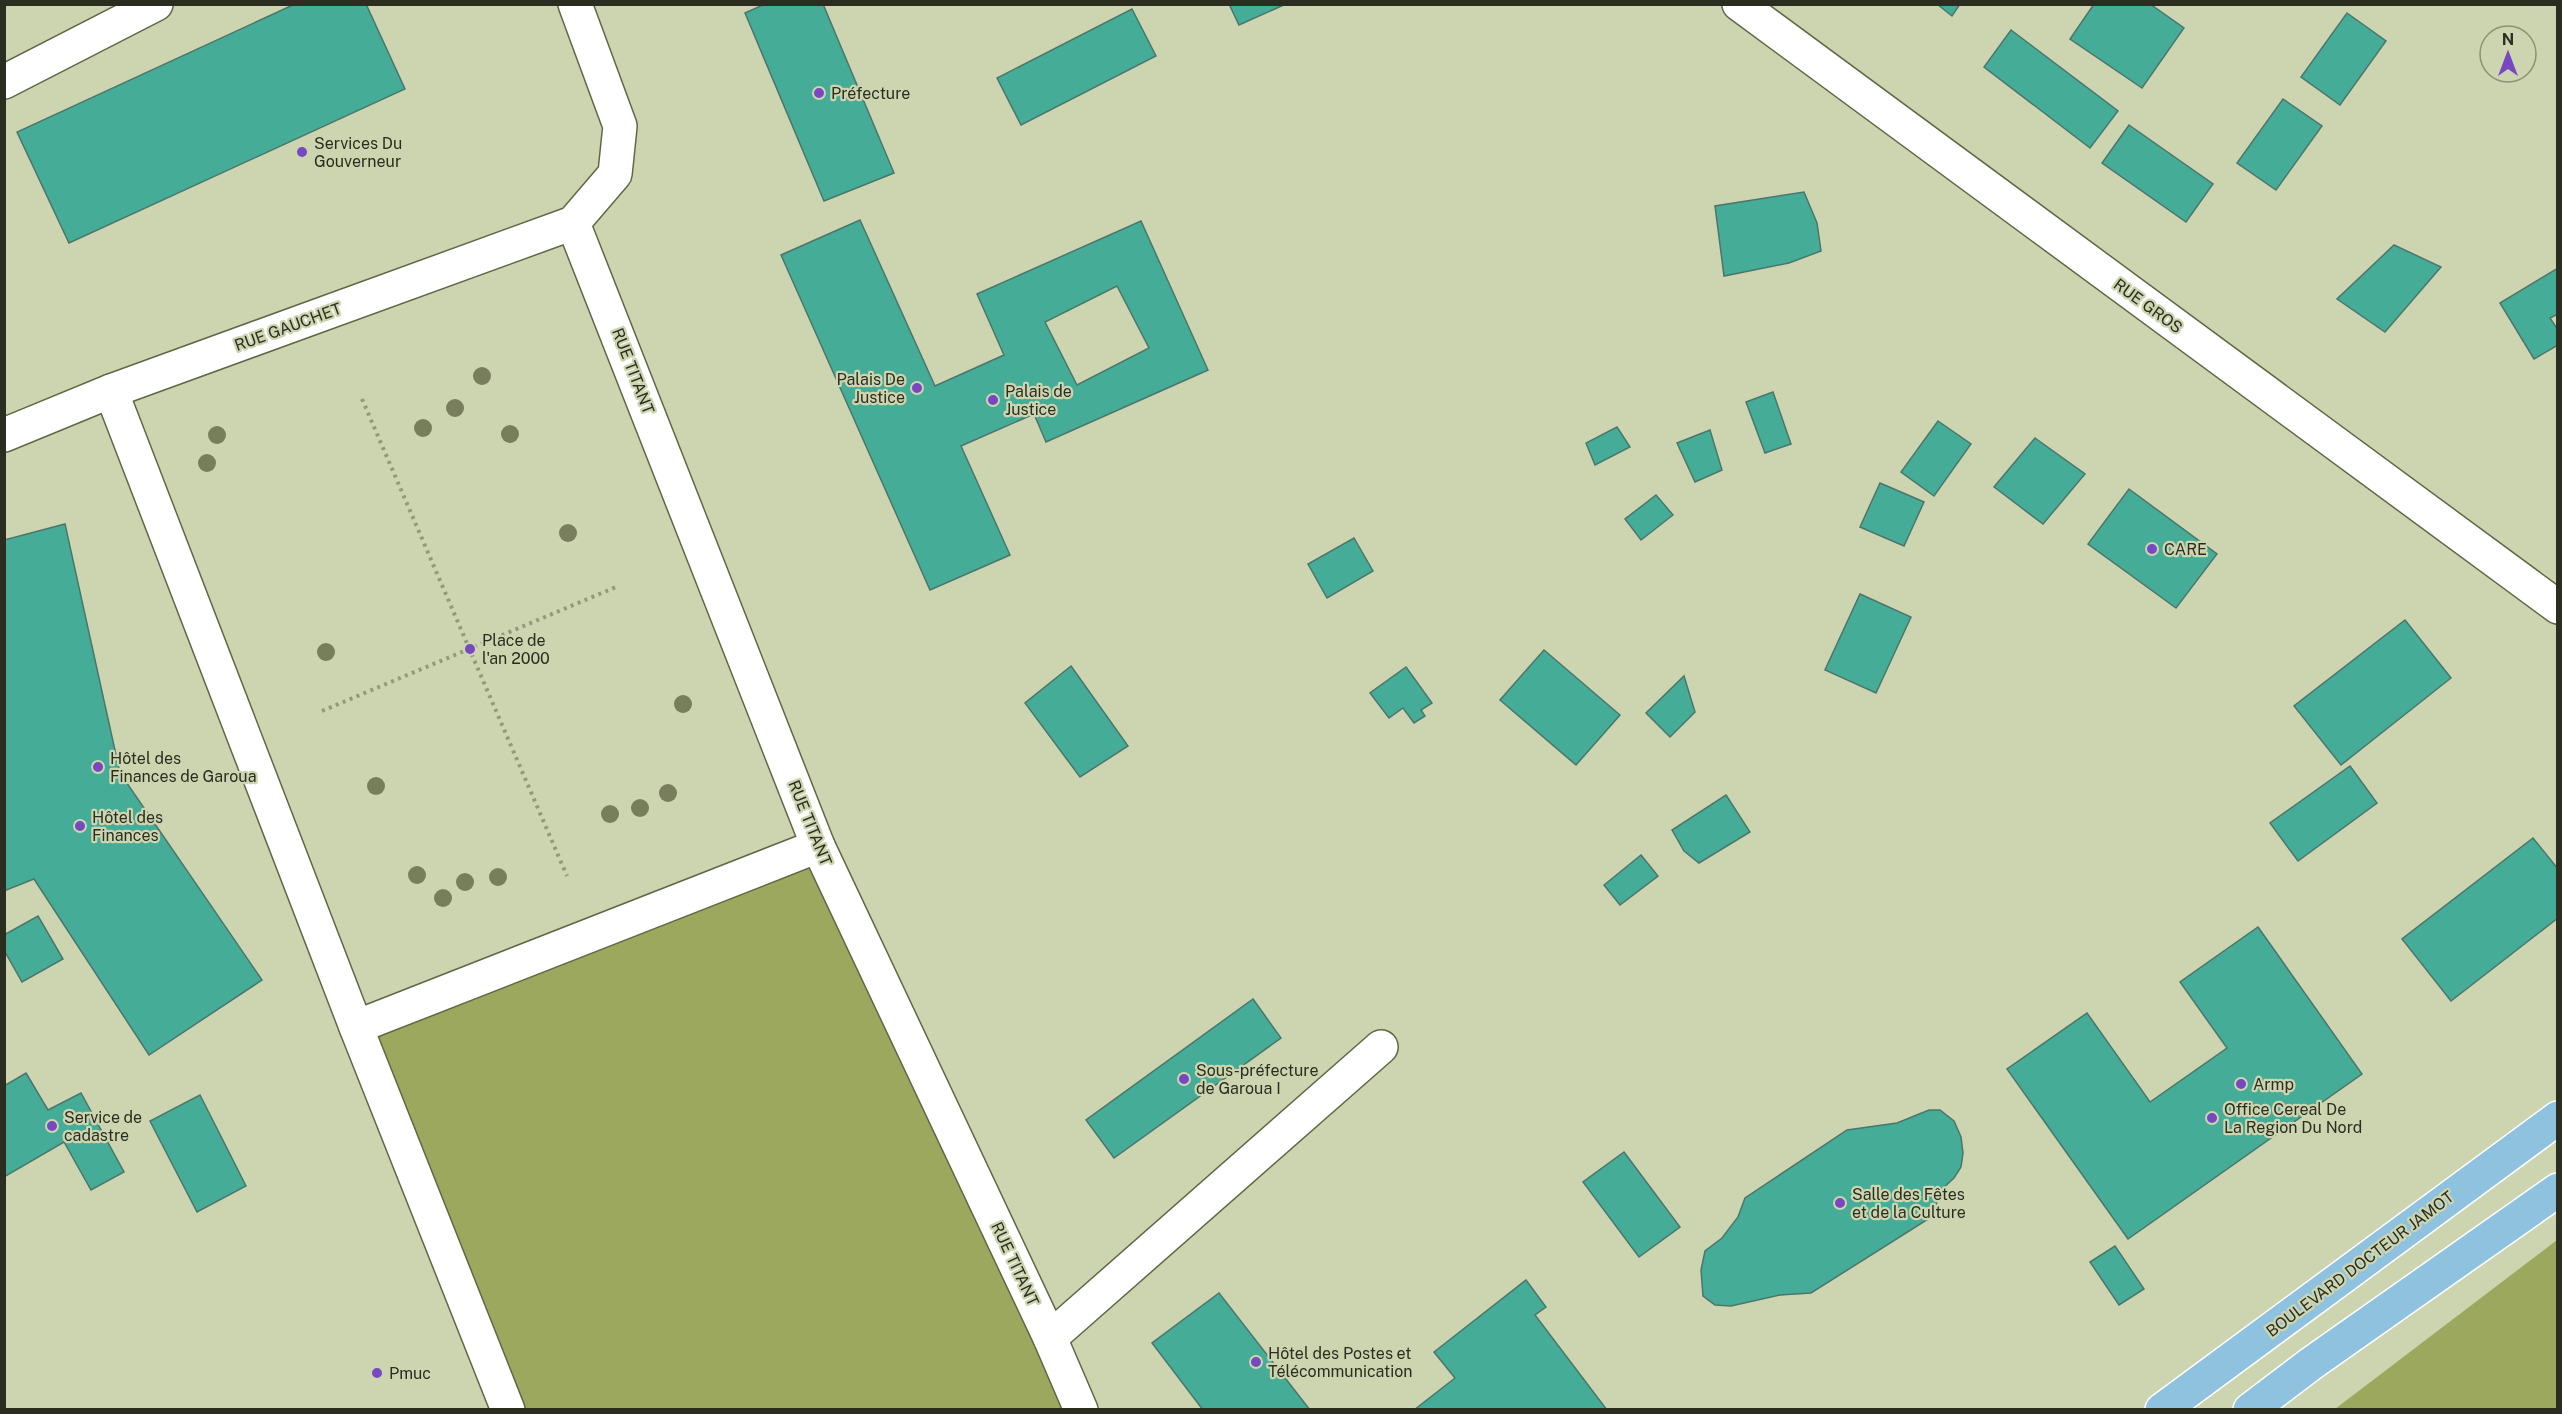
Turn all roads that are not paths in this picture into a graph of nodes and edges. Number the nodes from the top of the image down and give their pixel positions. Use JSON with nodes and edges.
{"nodes":[{"id":1,"x":156,"y":4,"type":"edge"},
{"id":2,"x":575,"y":4,"type":"edge"},
{"id":3,"x":1739,"y":4,"type":"edge"},
{"id":4,"x":4,"y":82,"type":"edge"},
{"id":5,"x":573,"y":223,"type":"junction"},
{"id":6,"x":111,"y":391,"type":"junction"},
{"id":7,"x":4,"y":435,"type":"edge"},
{"id":8,"x":2558,"y":607,"type":"edge"},
{"id":9,"x":818,"y":846,"type":"junction"},
{"id":10,"x":356,"y":1027,"type":"junction"},
{"id":11,"x":1381,"y":1047,"type":"dead end"},
{"id":12,"x":2558,"y":1118,"type":"edge"},
{"id":13,"x":2558,"y":1190,"type":"edge"},
{"id":14,"x":1050,"y":1338,"type":"junction"},
{"id":15,"x":508,"y":1410,"type":"edge"},
{"id":16,"x":1081,"y":1410,"type":"edge"},
{"id":17,"x":2162,"y":1410,"type":"edge"},
{"id":18,"x":2250,"y":1410,"type":"edge"}],
"edges":[{"from":1,"to":4,"type":"street"},
{"from":2,"to":5,"type":"street"},
{"from":3,"to":8,"type":"street","name":"RUE GROS"},
{"from":5,"to":6,"type":"street","name":"RUE GAUCHET"},
{"from":5,"to":9,"type":"street","name":"RUE TITANT"},
{"from":6,"to":7,"type":"street","name":"RUE GAUCHET"},
{"from":6,"to":10,"type":"street"},
{"from":9,"to":10,"type":"street"},
{"from":9,"to":14,"type":"street","name":"RUE TITANT"},
{"from":10,"to":15,"type":"street"},
{"from":11,"to":14,"type":"street"},
{"from":12,"to":17,"type":"main road","name":"BOULEVARD DOCTEUR JAMOT"},
{"from":13,"to":18,"type":"main road"},
{"from":14,"to":16,"type":"street","name":"RUE TITANT"}]}
